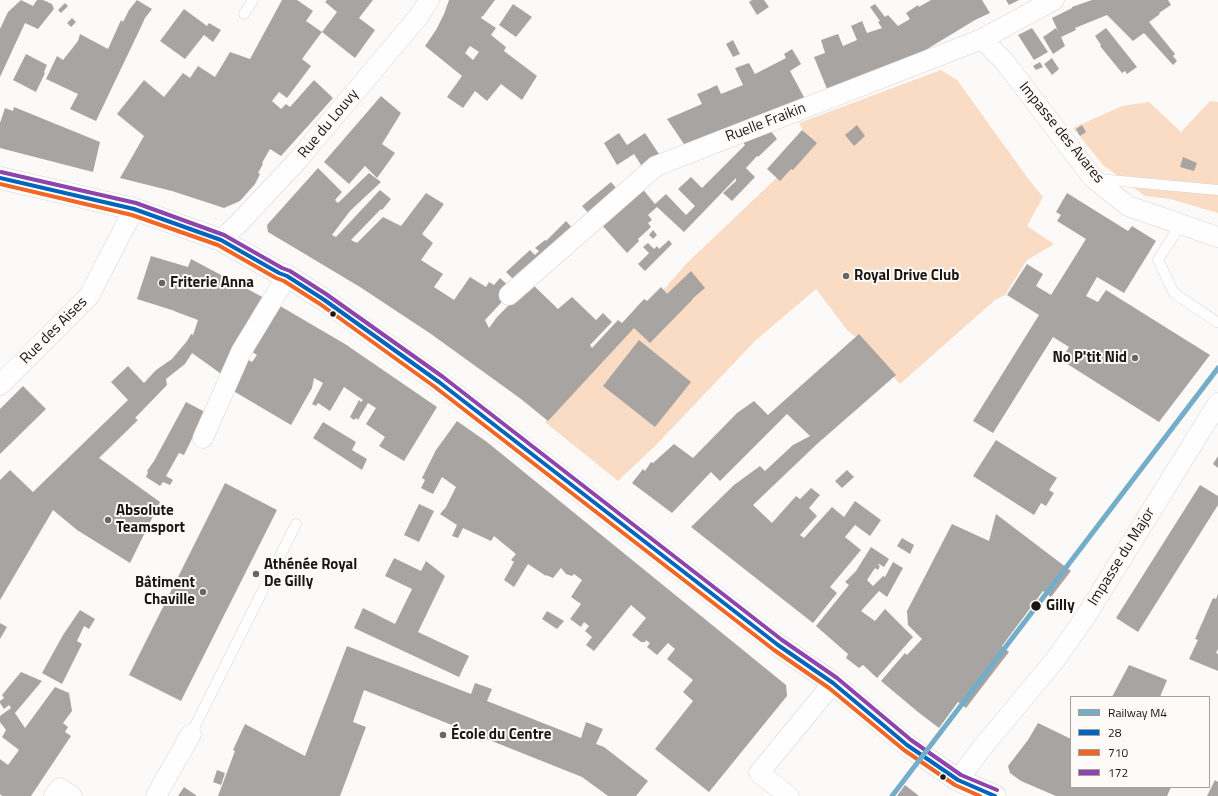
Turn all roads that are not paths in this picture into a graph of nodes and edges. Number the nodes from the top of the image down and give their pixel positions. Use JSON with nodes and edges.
{"nodes":[{"id":1,"x":253,"y":0,"type":"edge"},
{"id":2,"x":429,"y":0,"type":"edge"},
{"id":3,"x":1054,"y":0,"type":"edge"},
{"id":4,"x":244,"y":14,"type":"dead end"},
{"id":5,"x":982,"y":39,"type":"junction"},
{"id":6,"x":0,"y":178,"type":"edge"},
{"id":7,"x":1093,"y":178,"type":"junction"},
{"id":8,"x":1218,"y":190,"type":"edge"},
{"id":9,"x":134,"y":209,"type":"junction"},
{"id":10,"x":1181,"y":224,"type":"junction"},
{"id":11,"x":1218,"y":237,"type":"edge"},
{"id":12,"x":221,"y":240,"type":"junction"},
{"id":13,"x":288,"y":276,"type":"junction"},
{"id":14,"x":509,"y":295,"type":"dead end"},
{"id":15,"x":1217,"y":322,"type":"dead end"},
{"id":16,"x":0,"y":385,"type":"edge"},
{"id":17,"x":1218,"y":402,"type":"edge"},
{"id":18,"x":203,"y":438,"type":"dead end"},
{"id":19,"x":296,"y":524,"type":"dead end"},
{"id":20,"x":833,"y":683,"type":"junction"},
{"id":21,"x":191,"y":734,"type":"joint"},
{"id":22,"x":957,"y":786,"type":"edge"},
{"id":23,"x":54,"y":796,"type":"edge"},
{"id":24,"x":72,"y":796,"type":"edge"},
{"id":25,"x":156,"y":796,"type":"edge"},
{"id":26,"x":790,"y":796,"type":"edge"},
{"id":27,"x":995,"y":796,"type":"edge"}],
"edges":[{"from":1,"to":4,"type":"lane"},
{"from":2,"to":12,"type":"street","name":"Rue du Louvy"},
{"from":3,"to":5,"type":"street","name":"Ruelle Fraikin"},
{"from":5,"to":7,"type":"street","name":"Impasse des Avares"},
{"from":5,"to":14,"type":"street","name":"Ruelle Fraikin"},
{"from":6,"to":9,"type":"main road"},
{"from":7,"to":8,"type":"lane"},
{"from":7,"to":10,"type":"street","name":"Impasse des Avares"},
{"from":9,"to":12,"type":"main road"},
{"from":9,"to":16,"type":"street","name":"Rue des Aises"},
{"from":10,"to":11,"type":"street","name":"Impasse des Avares"},
{"from":10,"to":15,"type":"lane"},
{"from":12,"to":13,"type":"main road"},
{"from":13,"to":18,"type":"street"},
{"from":13,"to":20,"type":"main road"},
{"from":17,"to":22,"type":"street","name":"Impasse du Major"},
{"from":19,"to":21,"type":"lane"},
{"from":20,"to":22,"type":"main road"},
{"from":20,"to":26,"type":"street"},
{"from":21,"to":25,"type":"street"},
{"from":22,"to":27,"type":"main road"},
{"from":23,"to":24,"type":"street"}]}
